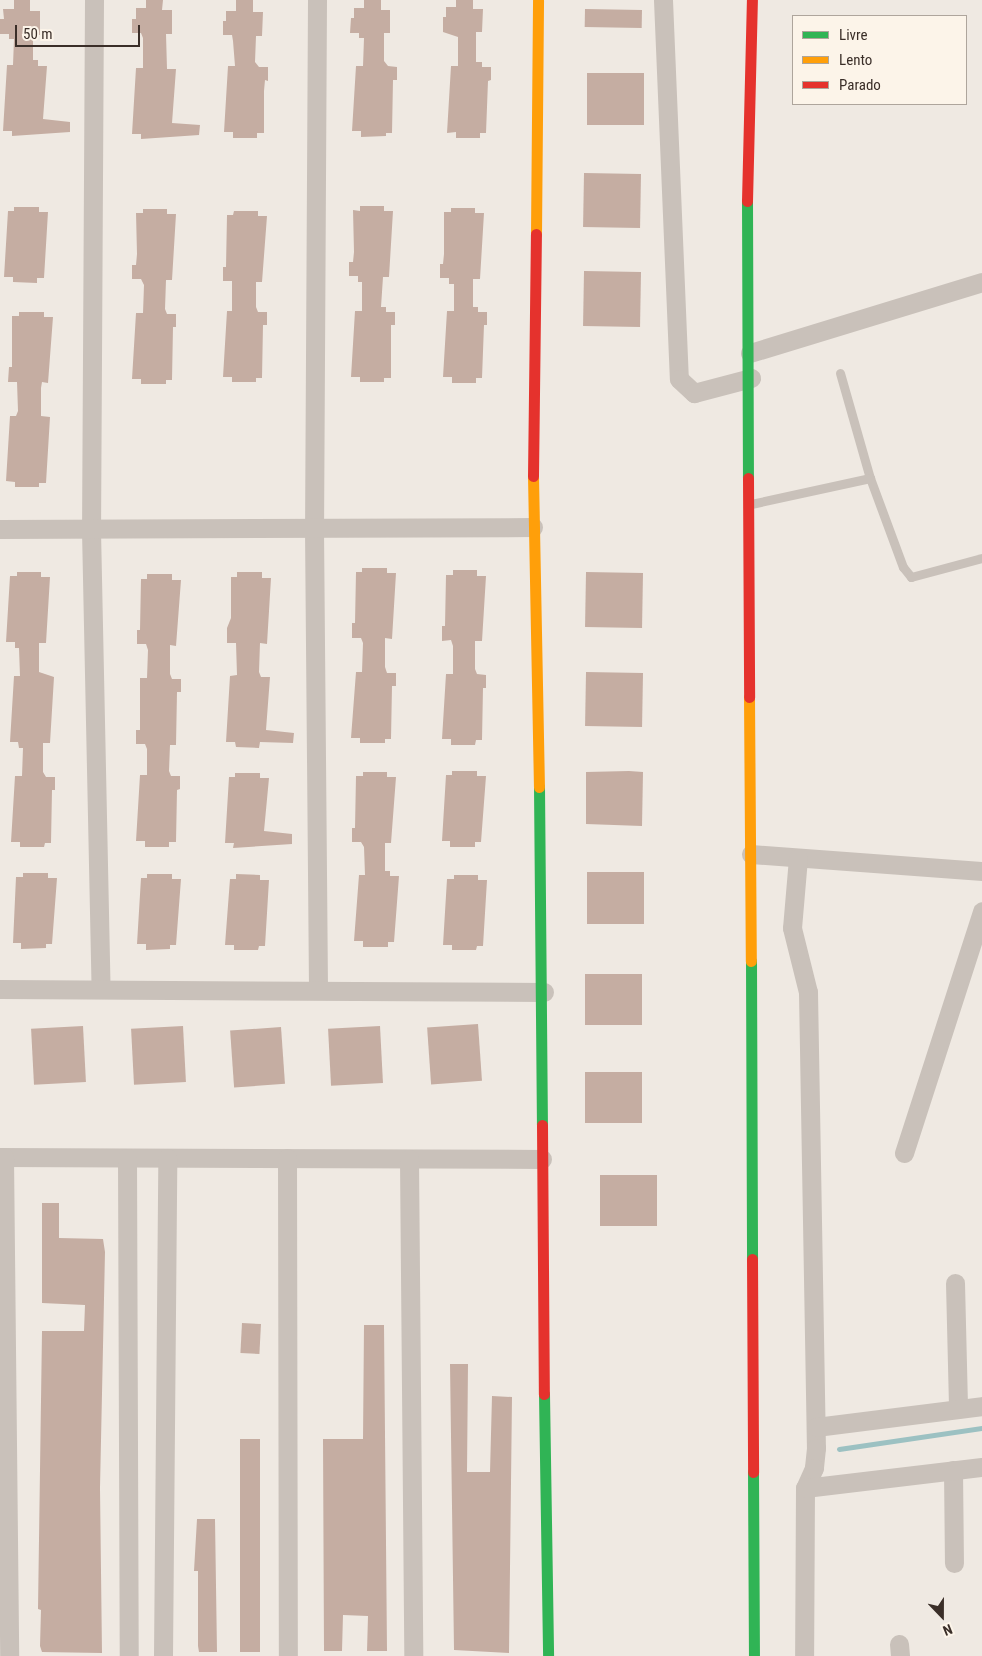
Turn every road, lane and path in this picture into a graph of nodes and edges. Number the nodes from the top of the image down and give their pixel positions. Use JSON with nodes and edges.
{"nodes":[{"id":1,"x":94,"y":0,"type":"edge"},
{"id":2,"x":317,"y":0,"type":"edge"},
{"id":3,"x":538,"y":0,"type":"edge"},
{"id":4,"x":664,"y":0,"type":"edge"},
{"id":5,"x":752,"y":0,"type":"edge"},
{"id":6,"x":982,"y":282,"type":"edge"},
{"id":7,"x":750,"y":353,"type":"junction"},
{"id":8,"x":840,"y":373,"type":"dead end"},
{"id":9,"x":751,"y":378,"type":"junction"},
{"id":10,"x":870,"y":478,"type":"junction"},
{"id":11,"x":751,"y":504,"type":"junction"},
{"id":12,"x":532,"y":527,"type":"junction"},
{"id":13,"x":0,"y":529,"type":"edge"},
{"id":14,"x":314,"y":529,"type":"junction"},
{"id":15,"x":91,"y":530,"type":"junction"},
{"id":16,"x":982,"y":558,"type":"edge"},
{"id":17,"x":751,"y":854,"type":"junction"},
{"id":18,"x":798,"y":858,"type":"junction"},
{"id":19,"x":982,"y":871,"type":"edge"},
{"id":20,"x":982,"y":911,"type":"edge"},
{"id":21,"x":318,"y":988,"type":"junction"},
{"id":22,"x":0,"y":989,"type":"edge"},
{"id":23,"x":102,"y":989,"type":"junction"},
{"id":24,"x":544,"y":992,"type":"junction"},
{"id":25,"x":904,"y":1153,"type":"dead end"},
{"id":26,"x":2,"y":1157,"type":"edge"},
{"id":27,"x":127,"y":1158,"type":"junction"},
{"id":28,"x":167,"y":1158,"type":"junction"},
{"id":29,"x":287,"y":1158,"type":"junction"},
{"id":30,"x":409,"y":1159,"type":"junction"},
{"id":31,"x":542,"y":1159,"type":"junction"},
{"id":32,"x":955,"y":1283,"type":"dead end"},
{"id":33,"x":982,"y":1406,"type":"edge"},
{"id":34,"x":958,"y":1409,"type":"junction"},
{"id":35,"x":816,"y":1427,"type":"junction"},
{"id":36,"x":982,"y":1467,"type":"edge"},
{"id":37,"x":953,"y":1470,"type":"junction"},
{"id":38,"x":805,"y":1488,"type":"junction"},
{"id":39,"x":954,"y":1563,"type":"dead end"},
{"id":40,"x":9,"y":1656,"type":"edge"},
{"id":41,"x":129,"y":1656,"type":"edge"},
{"id":42,"x":163,"y":1656,"type":"edge"},
{"id":43,"x":288,"y":1656,"type":"edge"},
{"id":44,"x":413,"y":1656,"type":"edge"},
{"id":45,"x":548,"y":1656,"type":"edge"},
{"id":46,"x":754,"y":1656,"type":"edge"},
{"id":47,"x":804,"y":1656,"type":"edge"}],
"edges":[{"from":1,"to":15,"type":"street"},
{"from":2,"to":14,"type":"street"},
{"from":3,"to":12,"type":"street"},
{"from":4,"to":9,"type":"street"},
{"from":5,"to":7,"type":"street"},
{"from":6,"to":7,"type":"street"},
{"from":7,"to":9,"type":"street"},
{"from":8,"to":10,"type":"lane"},
{"from":9,"to":11,"type":"street"},
{"from":10,"to":11,"type":"lane"},
{"from":10,"to":16,"type":"lane"},
{"from":11,"to":17,"type":"street"},
{"from":12,"to":14,"type":"street"},
{"from":12,"to":24,"type":"street"},
{"from":13,"to":15,"type":"street"},
{"from":14,"to":15,"type":"street"},
{"from":14,"to":21,"type":"street"},
{"from":15,"to":23,"type":"street"},
{"from":17,"to":18,"type":"street"},
{"from":17,"to":46,"type":"street"},
{"from":18,"to":19,"type":"street"},
{"from":18,"to":35,"type":"street"},
{"from":20,"to":25,"type":"street"},
{"from":21,"to":23,"type":"street"},
{"from":21,"to":24,"type":"street"},
{"from":22,"to":23,"type":"street"},
{"from":24,"to":31,"type":"street"},
{"from":26,"to":27,"type":"street"},
{"from":26,"to":40,"type":"street"},
{"from":27,"to":28,"type":"street"},
{"from":27,"to":41,"type":"street"},
{"from":28,"to":29,"type":"street"},
{"from":28,"to":42,"type":"street"},
{"from":29,"to":30,"type":"street"},
{"from":29,"to":43,"type":"street"},
{"from":30,"to":31,"type":"street"},
{"from":30,"to":44,"type":"street"},
{"from":31,"to":45,"type":"street"},
{"from":32,"to":34,"type":"street"},
{"from":33,"to":34,"type":"street"},
{"from":34,"to":35,"type":"street"},
{"from":35,"to":38,"type":"street"},
{"from":36,"to":37,"type":"street"},
{"from":37,"to":38,"type":"street"},
{"from":37,"to":39,"type":"street"},
{"from":38,"to":47,"type":"street"}]}
